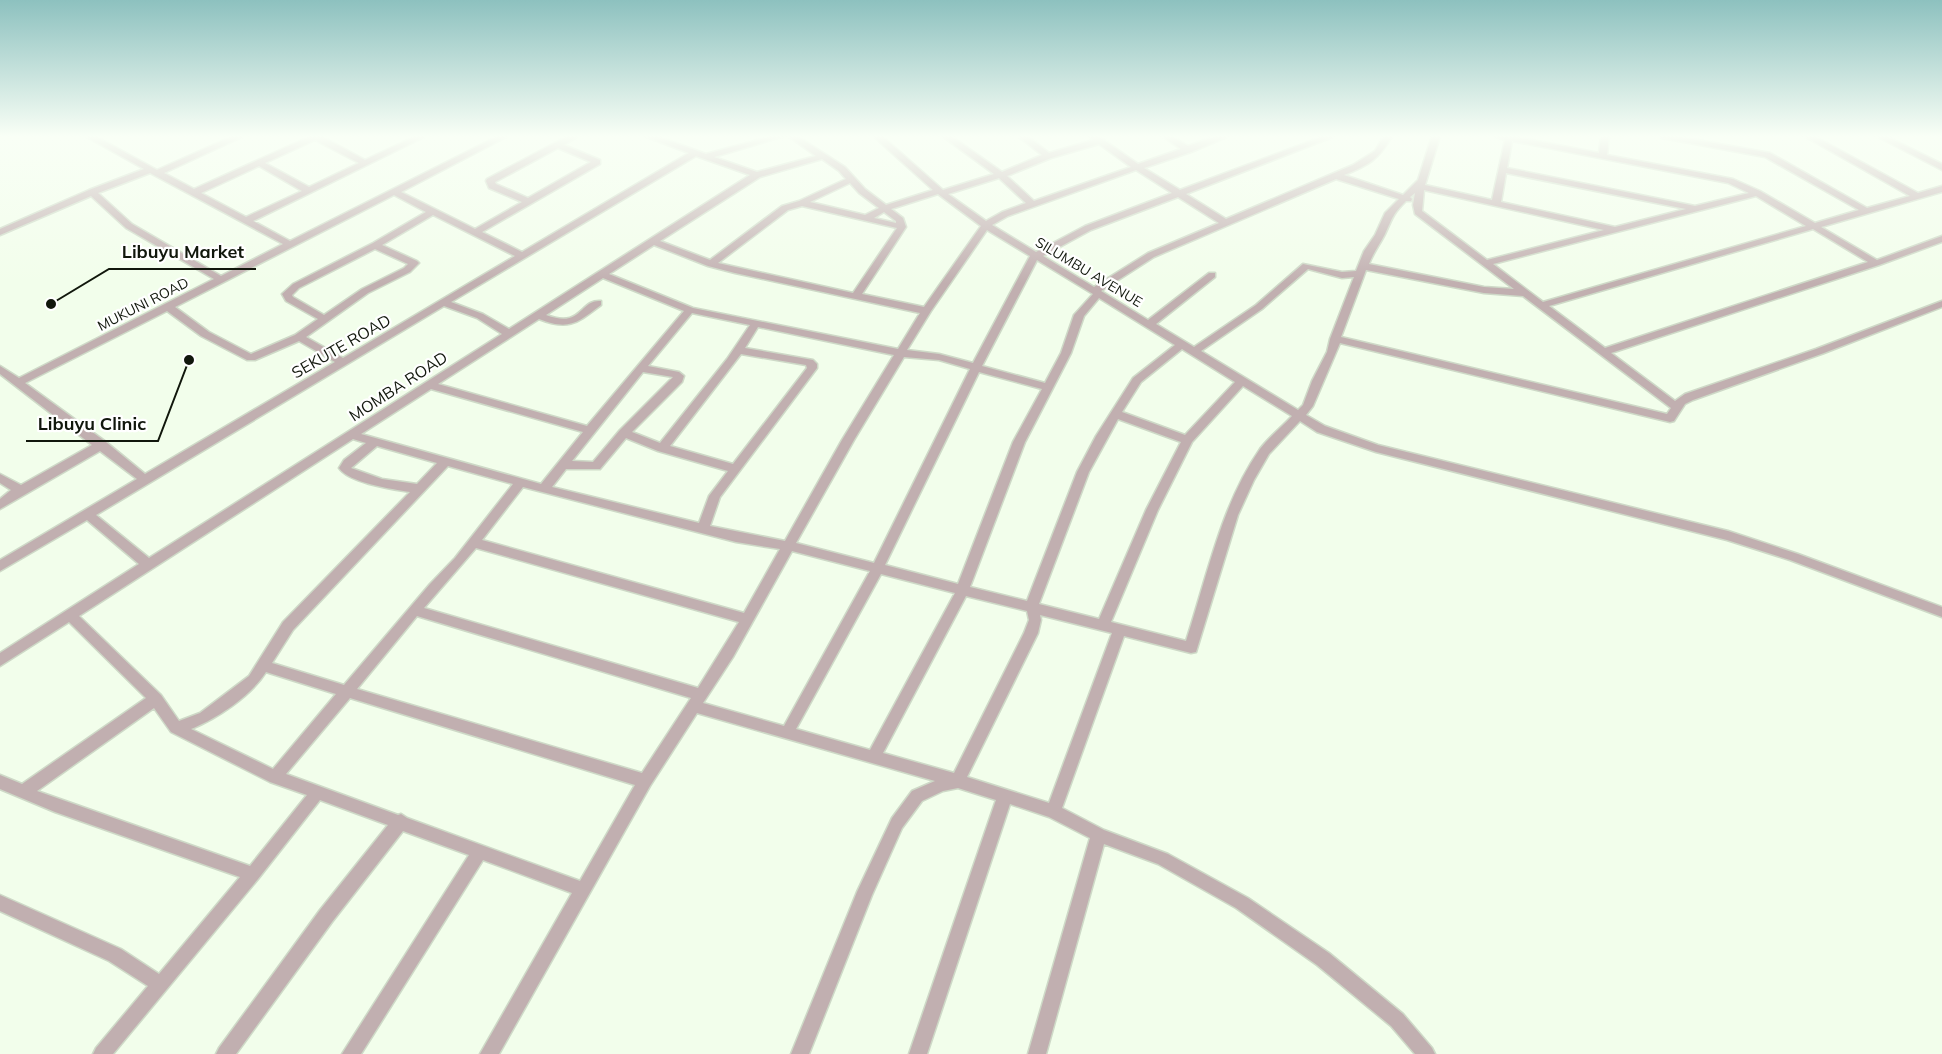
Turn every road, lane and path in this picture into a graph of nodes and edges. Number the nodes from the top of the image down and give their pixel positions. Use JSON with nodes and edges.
{"nodes":[{"id":1,"x":112,"y":185,"type":"edge"},
{"id":2,"x":184,"y":185,"type":"edge"},
{"id":3,"x":211,"y":185,"type":"edge"},
{"id":4,"x":299,"y":185,"type":"edge"},
{"id":5,"x":321,"y":185,"type":"edge"},
{"id":6,"x":407,"y":185,"type":"edge"},
{"id":7,"x":492,"y":185,"type":"edge"},
{"id":8,"x":558,"y":185,"type":"edge"},
{"id":9,"x":641,"y":185,"type":"edge"},
{"id":10,"x":742,"y":185,"type":"edge"},
{"id":11,"x":839,"y":185,"type":"edge"},
{"id":12,"x":857,"y":185,"type":"edge"},
{"id":13,"x":933,"y":185,"type":"edge"},
{"id":14,"x":965,"y":185,"type":"edge"},
{"id":15,"x":1012,"y":185,"type":"edge"},
{"id":16,"x":1083,"y":185,"type":"edge"},
{"id":17,"x":1165,"y":185,"type":"edge"},
{"id":18,"x":1198,"y":185,"type":"edge"},
{"id":19,"x":1315,"y":185,"type":"edge"},
{"id":20,"x":1366,"y":185,"type":"edge"},
{"id":21,"x":1420,"y":185,"type":"junction"},
{"id":22,"x":1500,"y":185,"type":"edge"},
{"id":23,"x":1582,"y":185,"type":"edge"},
{"id":24,"x":1740,"y":185,"type":"edge"},
{"id":25,"x":1820,"y":185,"type":"edge"},
{"id":26,"x":1898,"y":185,"type":"edge"},
{"id":27,"x":1942,"y":189,"type":"edge"},
{"id":28,"x":309,"y":191,"type":"junction"},
{"id":29,"x":92,"y":192,"type":"junction"},
{"id":30,"x":196,"y":192,"type":"junction"},
{"id":31,"x":394,"y":192,"type":"junction"},
{"id":32,"x":941,"y":192,"type":"junction"},
{"id":33,"x":1177,"y":193,"type":"junction"},
{"id":34,"x":1758,"y":193,"type":"junction"},
{"id":35,"x":1403,"y":197,"type":"junction"},
{"id":36,"x":1919,"y":197,"type":"junction"},
{"id":37,"x":529,"y":202,"type":"junction"},
{"id":38,"x":802,"y":202,"type":"junction"},
{"id":39,"x":1418,"y":203,"type":"junction"},
{"id":40,"x":1496,"y":203,"type":"junction"},
{"id":41,"x":1032,"y":204,"type":"junction"},
{"id":42,"x":1695,"y":207,"type":"junction"},
{"id":43,"x":886,"y":208,"type":"junction"},
{"id":44,"x":432,"y":212,"type":"junction"},
{"id":45,"x":1868,"y":212,"type":"junction"},
{"id":46,"x":867,"y":218,"type":"junction"},
{"id":47,"x":248,"y":220,"type":"junction"},
{"id":48,"x":1226,"y":223,"type":"junction"},
{"id":49,"x":986,"y":225,"type":"junction"},
{"id":50,"x":902,"y":227,"type":"junction"},
{"id":51,"x":1815,"y":227,"type":"junction"},
{"id":52,"x":1614,"y":229,"type":"junction"},
{"id":53,"x":0,"y":232,"type":"edge"},
{"id":54,"x":474,"y":233,"type":"junction"},
{"id":55,"x":1942,"y":239,"type":"edge"},
{"id":56,"x":654,"y":242,"type":"junction"},
{"id":57,"x":289,"y":244,"type":"junction"},
{"id":58,"x":376,"y":245,"type":"junction"},
{"id":59,"x":523,"y":256,"type":"junction"},
{"id":60,"x":1035,"y":256,"type":"junction"},
{"id":61,"x":1486,"y":263,"type":"junction"},
{"id":62,"x":711,"y":264,"type":"junction"},
{"id":63,"x":1876,"y":264,"type":"junction"},
{"id":64,"x":1362,"y":270,"type":"junction"},
{"id":65,"x":603,"y":275,"type":"junction"},
{"id":66,"x":1212,"y":275,"type":"dead end"},
{"id":67,"x":220,"y":279,"type":"junction"},
{"id":68,"x":1096,"y":292,"type":"junction"},
{"id":69,"x":1523,"y":293,"type":"junction"},
{"id":70,"x":856,"y":296,"type":"junction"},
{"id":71,"x":444,"y":303,"type":"junction"},
{"id":72,"x":598,"y":303,"type":"dead end"},
{"id":73,"x":1942,"y":304,"type":"edge"},
{"id":74,"x":1543,"y":305,"type":"junction"},
{"id":75,"x":167,"y":306,"type":"junction"},
{"id":76,"x":690,"y":310,"type":"junction"},
{"id":77,"x":926,"y":311,"type":"junction"},
{"id":78,"x":539,"y":315,"type":"junction"},
{"id":79,"x":324,"y":319,"type":"junction"},
{"id":80,"x":756,"y":323,"type":"junction"},
{"id":81,"x":1149,"y":324,"type":"junction"},
{"id":82,"x":510,"y":334,"type":"junction"},
{"id":83,"x":299,"y":337,"type":"junction"},
{"id":84,"x":1335,"y":339,"type":"junction"},
{"id":85,"x":1181,"y":345,"type":"junction"},
{"id":86,"x":739,"y":350,"type":"junction"},
{"id":87,"x":1192,"y":352,"type":"junction"},
{"id":88,"x":1603,"y":352,"type":"junction"},
{"id":89,"x":901,"y":353,"type":"junction"},
{"id":90,"x":343,"y":362,"type":"junction"},
{"id":91,"x":640,"y":368,"type":"junction"},
{"id":92,"x":978,"y":368,"type":"junction"},
{"id":93,"x":0,"y":369,"type":"edge"},
{"id":94,"x":1242,"y":381,"type":"junction"},
{"id":95,"x":19,"y":382,"type":"junction"},
{"id":96,"x":429,"y":385,"type":"junction"},
{"id":97,"x":1047,"y":387,"type":"junction"},
{"id":98,"x":1676,"y":407,"type":"junction"},
{"id":99,"x":1117,"y":414,"type":"junction"},
{"id":100,"x":1298,"y":416,"type":"junction"},
{"id":101,"x":589,"y":430,"type":"junction"},
{"id":102,"x":624,"y":434,"type":"junction"},
{"id":103,"x":352,"y":435,"type":"junction"},
{"id":104,"x":1187,"y":440,"type":"junction"},
{"id":105,"x":374,"y":442,"type":"junction"},
{"id":106,"x":102,"y":445,"type":"junction"},
{"id":107,"x":662,"y":448,"type":"junction"},
{"id":108,"x":446,"y":461,"type":"junction"},
{"id":109,"x":563,"y":465,"type":"junction"},
{"id":110,"x":737,"y":470,"type":"junction"},
{"id":111,"x":0,"y":478,"type":"edge"},
{"id":112,"x":144,"y":479,"type":"junction"},
{"id":113,"x":520,"y":483,"type":"junction"},
{"id":114,"x":419,"y":489,"type":"junction"},
{"id":115,"x":544,"y":489,"type":"junction"},
{"id":116,"x":16,"y":493,"type":"junction"},
{"id":117,"x":0,"y":505,"type":"edge"},
{"id":118,"x":87,"y":514,"type":"junction"},
{"id":119,"x":703,"y":529,"type":"junction"},
{"id":120,"x":473,"y":542,"type":"junction"},
{"id":121,"x":790,"y":546,"type":"junction"},
{"id":122,"x":147,"y":564,"type":"junction"},
{"id":123,"x":0,"y":566,"type":"edge"},
{"id":124,"x":878,"y":570,"type":"junction"},
{"id":125,"x":962,"y":591,"type":"junction"},
{"id":126,"x":1032,"y":606,"type":"junction"},
{"id":127,"x":415,"y":610,"type":"junction"},
{"id":128,"x":1942,"y":612,"type":"edge"},
{"id":129,"x":70,"y":615,"type":"junction"},
{"id":130,"x":746,"y":619,"type":"junction"},
{"id":131,"x":1103,"y":626,"type":"junction"},
{"id":132,"x":1120,"y":630,"type":"junction"},
{"id":133,"x":0,"y":660,"type":"edge"},
{"id":134,"x":263,"y":666,"type":"junction"},
{"id":135,"x":346,"y":692,"type":"junction"},
{"id":136,"x":156,"y":699,"type":"junction"},
{"id":137,"x":697,"y":700,"type":"junction"},
{"id":138,"x":176,"y":728,"type":"junction"},
{"id":139,"x":788,"y":731,"type":"junction"},
{"id":140,"x":874,"y":757,"type":"junction"},
{"id":141,"x":275,"y":777,"type":"junction"},
{"id":142,"x":645,"y":781,"type":"junction"},
{"id":143,"x":958,"y":781,"type":"junction"},
{"id":144,"x":0,"y":782,"type":"edge"},
{"id":145,"x":25,"y":791,"type":"junction"},
{"id":146,"x":318,"y":792,"type":"junction"},
{"id":147,"x":1005,"y":796,"type":"junction"},
{"id":148,"x":1053,"y":811,"type":"junction"},
{"id":149,"x":400,"y":821,"type":"junction"},
{"id":150,"x":1099,"y":836,"type":"junction"},
{"id":151,"x":478,"y":852,"type":"junction"},
{"id":152,"x":253,"y":874,"type":"junction"},
{"id":153,"x":582,"y":889,"type":"junction"},
{"id":154,"x":0,"y":903,"type":"edge"},
{"id":155,"x":160,"y":984,"type":"junction"},
{"id":156,"x":102,"y":1054,"type":"edge"},
{"id":157,"x":225,"y":1054,"type":"edge"},
{"id":158,"x":351,"y":1054,"type":"edge"},
{"id":159,"x":489,"y":1054,"type":"edge"},
{"id":160,"x":800,"y":1054,"type":"edge"},
{"id":161,"x":918,"y":1054,"type":"edge"},
{"id":162,"x":1037,"y":1054,"type":"edge"},
{"id":163,"x":1426,"y":1054,"type":"edge"}],
"edges":[{"from":1,"to":29,"type":"street"},
{"from":2,"to":30,"type":"street"},
{"from":3,"to":30,"type":"street"},
{"from":4,"to":28,"type":"street"},
{"from":5,"to":28,"type":"street"},
{"from":6,"to":31,"type":"street","name":"MUKUNI ROAD"},
{"from":7,"to":37,"type":"street"},
{"from":8,"to":37,"type":"street"},
{"from":9,"to":59,"type":"street","name":"SEKUTE ROAD"},
{"from":10,"to":56,"type":"street","name":"MOMBA ROAD"},
{"from":11,"to":38,"type":"street"},
{"from":12,"to":43,"type":"street"},
{"from":13,"to":32,"type":"street","name":"SILUMBU AVENUE"},
{"from":14,"to":32,"type":"street"},
{"from":15,"to":41,"type":"street"},
{"from":16,"to":41,"type":"street"},
{"from":17,"to":33,"type":"street"},
{"from":18,"to":33,"type":"street"},
{"from":19,"to":48,"type":"street"},
{"from":20,"to":35,"type":"street"},
{"from":21,"to":35,"type":"street"},
{"from":21,"to":39,"type":"street"},
{"from":21,"to":40,"type":"street"},
{"from":22,"to":40,"type":"street"},
{"from":23,"to":42,"type":"street"},
{"from":24,"to":34,"type":"street"},
{"from":25,"to":45,"type":"street"},
{"from":26,"to":36,"type":"street"},
{"from":27,"to":36,"type":"street"},
{"from":28,"to":47,"type":"street"},
{"from":29,"to":53,"type":"street"},
{"from":29,"to":67,"type":"street"},
{"from":30,"to":47,"type":"street"},
{"from":31,"to":44,"type":"street"},
{"from":31,"to":57,"type":"street","name":"MUKUNI ROAD"},
{"from":32,"to":43,"type":"street"},
{"from":32,"to":49,"type":"street","name":"SILUMBU AVENUE"},
{"from":33,"to":48,"type":"street"},
{"from":33,"to":60,"type":"street"},
{"from":34,"to":42,"type":"street"},
{"from":34,"to":51,"type":"street"},
{"from":35,"to":39,"type":"street"},
{"from":35,"to":64,"type":"street"},
{"from":36,"to":45,"type":"street"},
{"from":37,"to":54,"type":"street"},
{"from":38,"to":46,"type":"street"},
{"from":38,"to":62,"type":"street"},
{"from":39,"to":61,"type":"street"},
{"from":40,"to":52,"type":"street"},
{"from":41,"to":49,"type":"street"},
{"from":42,"to":52,"type":"street"},
{"from":43,"to":46,"type":"street"},
{"from":43,"to":50,"type":"street"},
{"from":44,"to":54,"type":"street"},
{"from":44,"to":58,"type":"street"},
{"from":45,"to":51,"type":"street"},
{"from":46,"to":50,"type":"street"},
{"from":47,"to":57,"type":"street"},
{"from":48,"to":68,"type":"street"},
{"from":49,"to":60,"type":"street","name":"SILUMBU AVENUE"},
{"from":49,"to":77,"type":"street"},
{"from":50,"to":70,"type":"street"},
{"from":51,"to":63,"type":"street"},
{"from":51,"to":74,"type":"street"},
{"from":52,"to":61,"type":"street"},
{"from":54,"to":59,"type":"street"},
{"from":55,"to":63,"type":"street"},
{"from":56,"to":62,"type":"street"},
{"from":56,"to":65,"type":"street","name":"MOMBA ROAD"},
{"from":57,"to":67,"type":"street","name":"MUKUNI ROAD"},
{"from":58,"to":79,"type":"street"},
{"from":58,"to":79,"type":"street"},
{"from":59,"to":71,"type":"street","name":"SEKUTE ROAD"},
{"from":60,"to":68,"type":"street","name":"SILUMBU AVENUE"},
{"from":60,"to":92,"type":"street"},
{"from":61,"to":69,"type":"street"},
{"from":62,"to":70,"type":"street"},
{"from":63,"to":88,"type":"street"},
{"from":64,"to":69,"type":"street"},
{"from":64,"to":84,"type":"street"},
{"from":64,"to":87,"type":"street"},
{"from":65,"to":76,"type":"street"},
{"from":65,"to":78,"type":"street","name":"MOMBA ROAD"},
{"from":66,"to":81,"type":"street"},
{"from":67,"to":75,"type":"street","name":"MUKUNI ROAD"},
{"from":68,"to":81,"type":"street","name":"SILUMBU AVENUE"},
{"from":68,"to":97,"type":"street"},
{"from":69,"to":74,"type":"street"},
{"from":70,"to":77,"type":"street"},
{"from":71,"to":82,"type":"street"},
{"from":71,"to":90,"type":"street","name":"SEKUTE ROAD"},
{"from":72,"to":78,"type":"street"},
{"from":73,"to":98,"type":"street"},
{"from":74,"to":88,"type":"street"},
{"from":75,"to":83,"type":"street"},
{"from":75,"to":95,"type":"street","name":"MUKUNI ROAD"},
{"from":76,"to":80,"type":"street"},
{"from":76,"to":91,"type":"street"},
{"from":77,"to":89,"type":"street"},
{"from":78,"to":82,"type":"street","name":"MOMBA ROAD"},
{"from":79,"to":83,"type":"street"},
{"from":80,"to":86,"type":"street"},
{"from":80,"to":89,"type":"street"},
{"from":81,"to":85,"type":"street","name":"SILUMBU AVENUE"},
{"from":82,"to":96,"type":"street","name":"MOMBA ROAD"},
{"from":83,"to":90,"type":"street"},
{"from":84,"to":98,"type":"street"},
{"from":84,"to":100,"type":"street"},
{"from":85,"to":87,"type":"street","name":"SILUMBU AVENUE"},
{"from":85,"to":99,"type":"street"},
{"from":86,"to":107,"type":"street"},
{"from":86,"to":110,"type":"street"},
{"from":87,"to":94,"type":"street","name":"SILUMBU AVENUE"},
{"from":88,"to":98,"type":"street"},
{"from":89,"to":92,"type":"street"},
{"from":89,"to":121,"type":"street"},
{"from":90,"to":112,"type":"street","name":"SEKUTE ROAD"},
{"from":91,"to":101,"type":"street"},
{"from":91,"to":102,"type":"street"},
{"from":92,"to":97,"type":"street"},
{"from":92,"to":124,"type":"street"},
{"from":93,"to":95,"type":"street"},
{"from":94,"to":100,"type":"street","name":"SILUMBU AVENUE"},
{"from":94,"to":104,"type":"street"},
{"from":95,"to":106,"type":"street"},
{"from":96,"to":101,"type":"street"},
{"from":96,"to":103,"type":"street","name":"MOMBA ROAD"},
{"from":97,"to":125,"type":"street"},
{"from":99,"to":104,"type":"street"},
{"from":99,"to":126,"type":"street"},
{"from":100,"to":128,"type":"street","name":"SILUMBU AVENUE"},
{"from":100,"to":132,"type":"street"},
{"from":101,"to":109,"type":"street"},
{"from":102,"to":107,"type":"street"},
{"from":102,"to":109,"type":"street"},
{"from":103,"to":105,"type":"street"},
{"from":103,"to":122,"type":"street","name":"MOMBA ROAD"},
{"from":104,"to":131,"type":"street"},
{"from":105,"to":108,"type":"street"},
{"from":105,"to":114,"type":"street"},
{"from":106,"to":112,"type":"street"},
{"from":106,"to":116,"type":"street"},
{"from":107,"to":110,"type":"street"},
{"from":108,"to":113,"type":"street"},
{"from":108,"to":114,"type":"street"},
{"from":109,"to":115,"type":"street"},
{"from":110,"to":119,"type":"street"},
{"from":111,"to":116,"type":"street"},
{"from":112,"to":118,"type":"street","name":"SEKUTE ROAD"},
{"from":113,"to":115,"type":"street"},
{"from":113,"to":120,"type":"street"},
{"from":114,"to":134,"type":"street"},
{"from":115,"to":119,"type":"street"},
{"from":116,"to":117,"type":"street"},
{"from":118,"to":122,"type":"street"},
{"from":118,"to":123,"type":"street","name":"SEKUTE ROAD"},
{"from":119,"to":121,"type":"street"},
{"from":120,"to":127,"type":"street"},
{"from":120,"to":130,"type":"street"},
{"from":121,"to":124,"type":"street"},
{"from":121,"to":130,"type":"street"},
{"from":122,"to":129,"type":"street","name":"MOMBA ROAD"},
{"from":124,"to":125,"type":"street"},
{"from":124,"to":139,"type":"street"},
{"from":125,"to":126,"type":"street"},
{"from":125,"to":140,"type":"street"},
{"from":126,"to":131,"type":"street"},
{"from":126,"to":143,"type":"street"},
{"from":127,"to":135,"type":"street"},
{"from":127,"to":137,"type":"street"},
{"from":129,"to":133,"type":"street","name":"MOMBA ROAD"},
{"from":129,"to":136,"type":"street"},
{"from":130,"to":137,"type":"street"},
{"from":131,"to":132,"type":"street"},
{"from":132,"to":148,"type":"street"},
{"from":134,"to":135,"type":"street"},
{"from":134,"to":138,"type":"street"},
{"from":135,"to":141,"type":"street"},
{"from":135,"to":142,"type":"street"},
{"from":136,"to":138,"type":"street"},
{"from":136,"to":145,"type":"street"},
{"from":137,"to":139,"type":"street"},
{"from":137,"to":142,"type":"street"},
{"from":138,"to":141,"type":"street"},
{"from":139,"to":140,"type":"street"},
{"from":140,"to":143,"type":"street"},
{"from":141,"to":146,"type":"street"},
{"from":142,"to":153,"type":"street"},
{"from":143,"to":147,"type":"street"},
{"from":143,"to":160,"type":"street"},
{"from":144,"to":145,"type":"street"},
{"from":145,"to":152,"type":"street"},
{"from":146,"to":149,"type":"street"},
{"from":146,"to":152,"type":"street"},
{"from":147,"to":148,"type":"street"},
{"from":147,"to":161,"type":"street"},
{"from":148,"to":150,"type":"street"},
{"from":149,"to":151,"type":"street"},
{"from":149,"to":157,"type":"street"},
{"from":150,"to":162,"type":"street"},
{"from":150,"to":163,"type":"street"},
{"from":151,"to":153,"type":"street"},
{"from":151,"to":158,"type":"street"},
{"from":152,"to":155,"type":"street"},
{"from":153,"to":159,"type":"street"},
{"from":154,"to":155,"type":"street"},
{"from":155,"to":156,"type":"street"}]}
